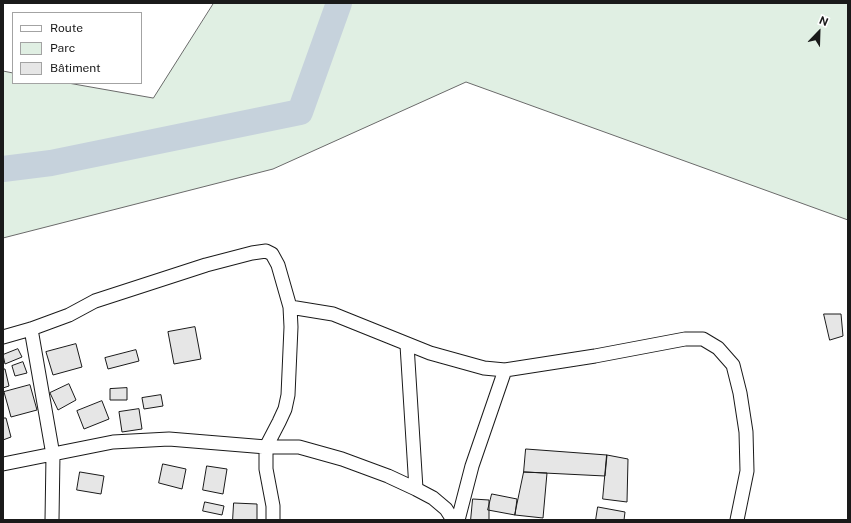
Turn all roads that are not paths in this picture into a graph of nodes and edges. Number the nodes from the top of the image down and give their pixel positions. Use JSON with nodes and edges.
{"nodes":[{"id":1,"x":290,"y":308,"type":"junction"},
{"id":2,"x":31,"y":329,"type":"junction"},
{"id":3,"x":3,"y":337,"type":"edge"},
{"id":4,"x":408,"y":345,"type":"junction"},
{"id":5,"x":505,"y":370,"type":"junction"},
{"id":6,"x":266,"y":447,"type":"junction"},
{"id":7,"x":53,"y":455,"type":"junction"},
{"id":8,"x":3,"y":464,"type":"edge"},
{"id":9,"x":416,"y":489,"type":"junction"},
{"id":10,"x":52,"y":520,"type":"edge"},
{"id":11,"x":273,"y":520,"type":"edge"},
{"id":12,"x":453,"y":520,"type":"edge"},
{"id":13,"x":458,"y":520,"type":"edge"},
{"id":14,"x":737,"y":520,"type":"edge"}],
"edges":[{"from":1,"to":2,"type":"street"},
{"from":1,"to":4,"type":"street"},
{"from":1,"to":6,"type":"street"},
{"from":2,"to":3,"type":"street"},
{"from":2,"to":7,"type":"street"},
{"from":4,"to":5,"type":"street"},
{"from":4,"to":9,"type":"street"},
{"from":5,"to":13,"type":"street"},
{"from":5,"to":14,"type":"street"},
{"from":6,"to":7,"type":"street"},
{"from":6,"to":9,"type":"street"},
{"from":6,"to":11,"type":"street"},
{"from":7,"to":8,"type":"street"},
{"from":7,"to":10,"type":"street"},
{"from":9,"to":12,"type":"street"}]}
